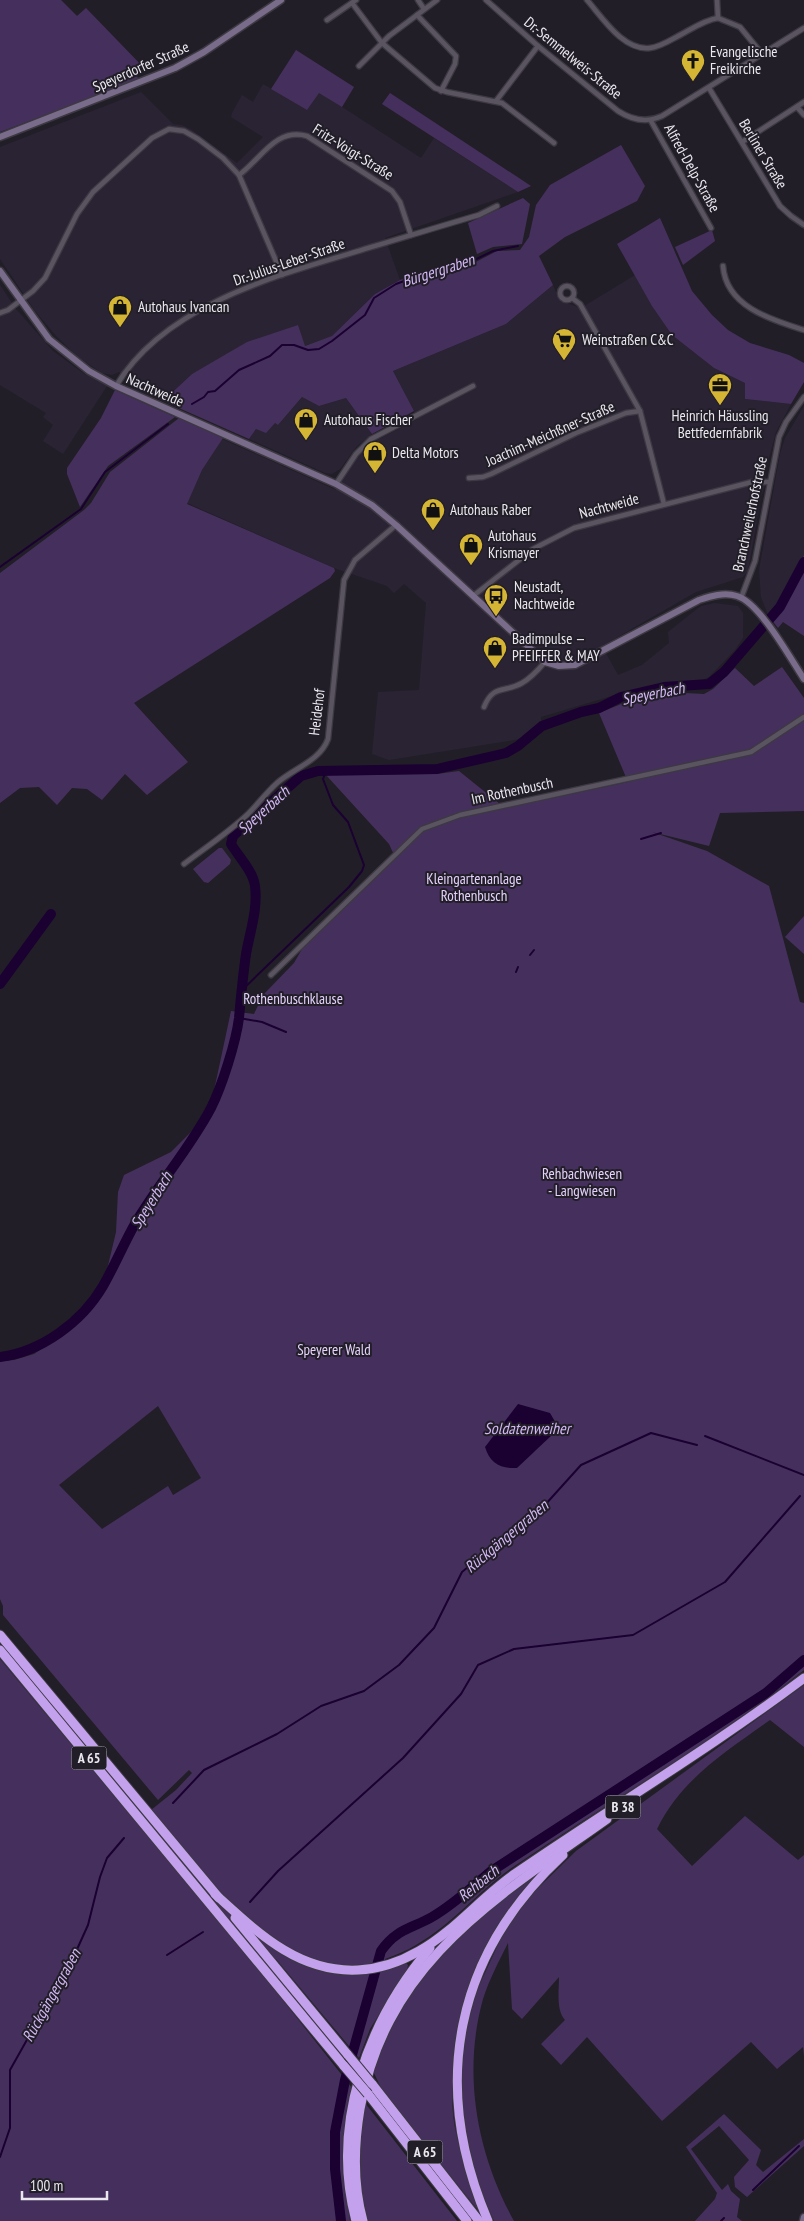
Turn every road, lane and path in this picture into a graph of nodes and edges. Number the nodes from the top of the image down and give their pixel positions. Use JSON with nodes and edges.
{"nodes":[{"id":1,"x":281,"y":0,"type":"edge"},
{"id":2,"x":418,"y":0,"type":"edge"},
{"id":3,"x":437,"y":0,"type":"edge"},
{"id":4,"x":486,"y":0,"type":"edge"},
{"id":5,"x":587,"y":0,"type":"edge"},
{"id":6,"x":717,"y":0,"type":"edge"},
{"id":7,"x":354,"y":1,"type":"edge"},
{"id":8,"x":424,"y":9,"type":"junction"},
{"id":9,"x":417,"y":15,"type":"junction"},
{"id":10,"x":718,"y":18,"type":"junction"},
{"id":11,"x":327,"y":20,"type":"dead end"},
{"id":12,"x":804,"y":28,"type":"edge"},
{"id":13,"x":382,"y":43,"type":"junction"},
{"id":14,"x":538,"y":46,"type":"junction"},
{"id":15,"x":763,"y":55,"type":"junction"},
{"id":16,"x":359,"y":66,"type":"dead end"},
{"id":17,"x":709,"y":88,"type":"junction"},
{"id":18,"x":441,"y":91,"type":"junction"},
{"id":19,"x":496,"y":100,"type":"junction"},
{"id":20,"x":804,"y":102,"type":"edge"},
{"id":21,"x":797,"y":107,"type":"junction"},
{"id":22,"x":804,"y":115,"type":"edge"},
{"id":23,"x":651,"y":120,"type":"junction"},
{"id":24,"x":0,"y":136,"type":"edge"},
{"id":25,"x":742,"y":142,"type":"junction"},
{"id":26,"x":554,"y":143,"type":"dead end"},
{"id":27,"x":239,"y":175,"type":"junction"},
{"id":28,"x":497,"y":206,"type":"dead end"},
{"id":29,"x":804,"y":225,"type":"edge"},
{"id":30,"x":711,"y":228,"type":"dead end"},
{"id":31,"x":411,"y":235,"type":"junction"},
{"id":32,"x":724,"y":266,"type":"dead end"},
{"id":33,"x":0,"y":271,"type":"edge"},
{"id":34,"x":282,"y":275,"type":"junction"},
{"id":35,"x":572,"y":298,"type":"dead end"},
{"id":36,"x":21,"y":301,"type":"junction"},
{"id":37,"x":0,"y":313,"type":"edge"},
{"id":38,"x":804,"y":330,"type":"edge"},
{"id":39,"x":116,"y":386,"type":"junction"},
{"id":40,"x":474,"y":386,"type":"dead end"},
{"id":41,"x":804,"y":397,"type":"edge"},
{"id":42,"x":640,"y":411,"type":"junction"},
{"id":43,"x":469,"y":478,"type":"dead end"},
{"id":44,"x":769,"y":482,"type":"junction"},
{"id":45,"x":336,"y":484,"type":"junction"},
{"id":46,"x":664,"y":504,"type":"junction"},
{"id":47,"x":396,"y":525,"type":"junction"},
{"id":48,"x":473,"y":596,"type":"junction"},
{"id":49,"x":741,"y":598,"type":"junction"},
{"id":50,"x":545,"y":662,"type":"junction"},
{"id":51,"x":804,"y":679,"type":"edge"},
{"id":52,"x":484,"y":707,"type":"dead end"},
{"id":53,"x":804,"y":717,"type":"edge"},
{"id":54,"x":184,"y":864,"type":"dead end"},
{"id":55,"x":271,"y":975,"type":"dead end"},
{"id":56,"x":0,"y":1635,"type":"edge"},
{"id":57,"x":0,"y":1650,"type":"edge"},
{"id":58,"x":804,"y":1678,"type":"edge"},
{"id":59,"x":690,"y":1758,"type":"junction"},
{"id":60,"x":585,"y":1834,"type":"junction"},
{"id":61,"x":215,"y":1894,"type":"junction"},
{"id":62,"x":444,"y":1934,"type":"junction"},
{"id":63,"x":454,"y":2203,"type":"junction"},
{"id":64,"x":804,"y":2217,"type":"edge"},
{"id":65,"x":356,"y":2221,"type":"edge"},
{"id":66,"x":363,"y":2221,"type":"edge"},
{"id":67,"x":463,"y":2221,"type":"edge"},
{"id":68,"x":467,"y":2221,"type":"edge"},
{"id":69,"x":479,"y":2221,"type":"edge"},
{"id":70,"x":488,"y":2221,"type":"edge"},
{"id":71,"x":803,"y":2221,"type":"edge"}],
"edges":[{"from":1,"to":24,"type":"street","name":"Speyerdorfer Straße"},
{"from":2,"to":8,"type":"street"},
{"from":3,"to":8,"type":"street"},
{"from":4,"to":14,"type":"street","name":"Dr.-Semmelweis-Straße"},
{"from":5,"to":10,"type":"street"},
{"from":6,"to":10,"type":"street"},
{"from":7,"to":11,"type":"street"},
{"from":7,"to":13,"type":"street"},
{"from":8,"to":9,"type":"street"},
{"from":9,"to":13,"type":"street"},
{"from":9,"to":18,"type":"street"},
{"from":10,"to":15,"type":"street"},
{"from":12,"to":15,"type":"street"},
{"from":13,"to":16,"type":"street"},
{"from":13,"to":18,"type":"street"},
{"from":14,"to":19,"type":"street"},
{"from":14,"to":23,"type":"street","name":"Dr.-Semmelweis-Straße"},
{"from":15,"to":17,"type":"street"},
{"from":17,"to":23,"type":"street"},
{"from":17,"to":25,"type":"street","name":"Berliner Straße"},
{"from":18,"to":19,"type":"street"},
{"from":19,"to":26,"type":"street"},
{"from":20,"to":21,"type":"street"},
{"from":21,"to":22,"type":"street"},
{"from":21,"to":25,"type":"street"},
{"from":23,"to":30,"type":"street","name":"Alfred-Delp-Straße"},
{"from":25,"to":29,"type":"street","name":"Berliner Straße"},
{"from":27,"to":31,"type":"street","name":"Fritz-Voigt-Straße"},
{"from":27,"to":34,"type":"street"},
{"from":27,"to":36,"type":"street"},
{"from":28,"to":31,"type":"street","name":"Dr.-Julius-Leber-Straße"},
{"from":31,"to":34,"type":"street","name":"Dr.-Julius-Leber-Straße"},
{"from":32,"to":38,"type":"street"},
{"from":33,"to":36,"type":"street","name":"Nachtweide"},
{"from":34,"to":39,"type":"street","name":"Dr.-Julius-Leber-Straße"},
{"from":35,"to":42,"type":"street"},
{"from":36,"to":37,"type":"street"},
{"from":36,"to":39,"type":"street","name":"Nachtweide"},
{"from":39,"to":45,"type":"street","name":"Nachtweide"},
{"from":40,"to":45,"type":"street"},
{"from":41,"to":44,"type":"street","name":"Branchweilerhofstraße"},
{"from":42,"to":43,"type":"street","name":"Joachim-Meichßner-Straße"},
{"from":42,"to":46,"type":"street"},
{"from":44,"to":46,"type":"street","name":"Nachtweide"},
{"from":44,"to":49,"type":"street","name":"Branchweilerhofstraße"},
{"from":45,"to":47,"type":"street","name":"Nachtweide"},
{"from":46,"to":48,"type":"street","name":"Nachtweide"},
{"from":47,"to":48,"type":"street","name":"Nachtweide"},
{"from":47,"to":54,"type":"street","name":"Heidehof"},
{"from":48,"to":50,"type":"street","name":"Nachtweide"},
{"from":49,"to":50,"type":"street"},
{"from":49,"to":51,"type":"street"},
{"from":50,"to":52,"type":"street"},
{"from":53,"to":55,"type":"street","name":"Im Rothenbusch"},
{"from":56,"to":61,"type":"highway","number":"A 65"},
{"from":57,"to":63,"type":"highway","number":"A 65","bridge":true},
{"from":58,"to":59,"type":"highway","number":"B 38"},
{"from":59,"to":60,"type":"highway","number":"B 38"},
{"from":59,"to":62,"type":"highway"},
{"from":60,"to":66,"type":"highway"},
{"from":60,"to":70,"type":"highway"},
{"from":61,"to":62,"type":"highway"},
{"from":61,"to":69,"type":"highway","number":"A 65","bridge":true},
{"from":62,"to":65,"type":"highway"},
{"from":63,"to":67,"type":"highway"},
{"from":63,"to":68,"type":"highway","number":"A 65"},
{"from":64,"to":71,"type":"street"}]}
